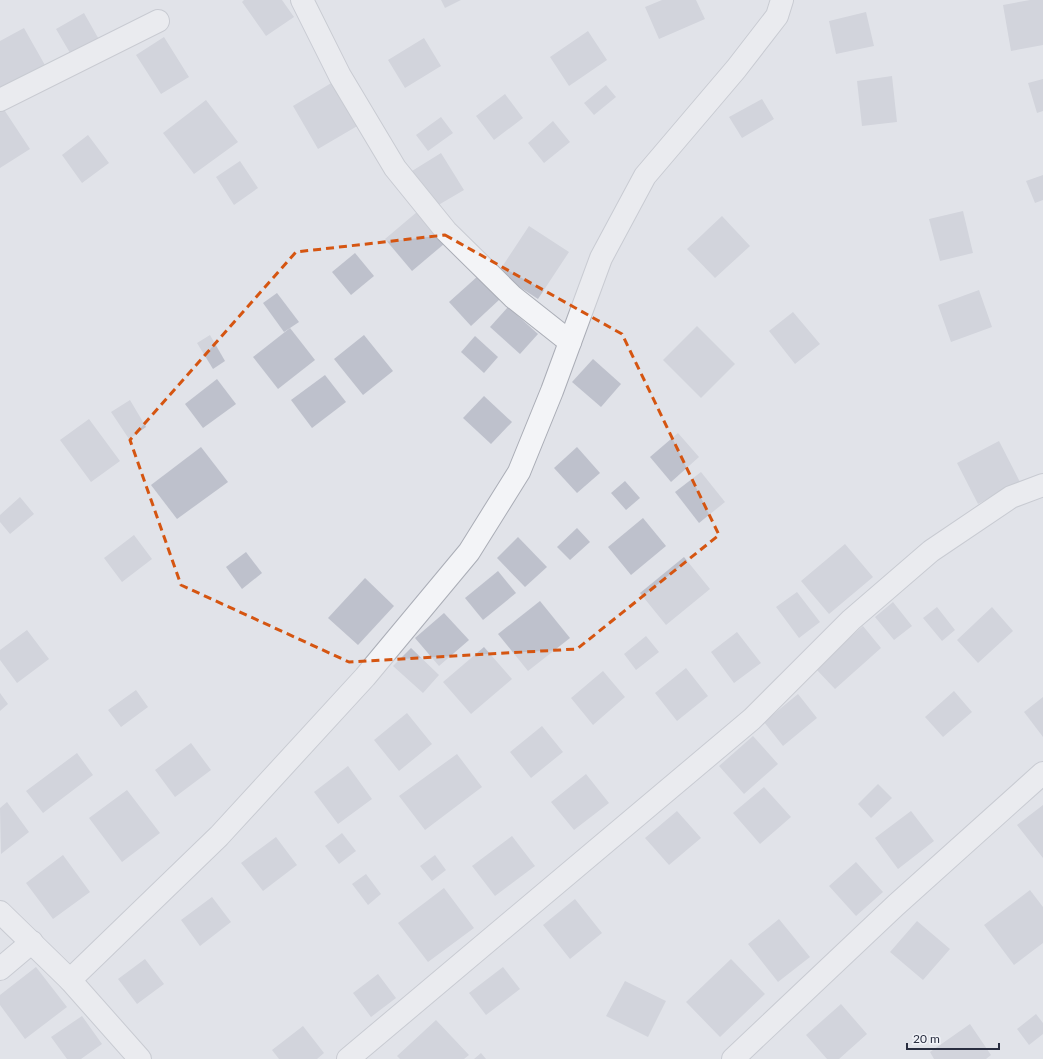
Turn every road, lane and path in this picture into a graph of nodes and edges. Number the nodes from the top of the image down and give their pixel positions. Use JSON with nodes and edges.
{"nodes":[{"id":1,"x":302,"y":0,"type":"edge"},
{"id":2,"x":782,"y":0,"type":"edge"},
{"id":3,"x":158,"y":21,"type":"dead end"},
{"id":4,"x":0,"y":100,"type":"edge"},
{"id":5,"x":570,"y":342,"type":"junction"},
{"id":6,"x":1043,"y":485,"type":"edge"},
{"id":7,"x":1043,"y":773,"type":"edge"},
{"id":8,"x":0,"y":912,"type":"edge"},
{"id":9,"x":32,"y":942,"type":"junction"},
{"id":10,"x":0,"y":969,"type":"edge"},
{"id":11,"x":70,"y":980,"type":"junction"},
{"id":12,"x":140,"y":1059,"type":"edge"},
{"id":13,"x":348,"y":1059,"type":"edge"},
{"id":14,"x":733,"y":1059,"type":"edge"}],
"edges":[{"from":1,"to":5,"type":"street"},
{"from":2,"to":5,"type":"street"},
{"from":3,"to":4,"type":"street"},
{"from":5,"to":11,"type":"street"},
{"from":6,"to":13,"type":"street"},
{"from":7,"to":14,"type":"street"},
{"from":8,"to":9,"type":"street"},
{"from":9,"to":10,"type":"street"},
{"from":9,"to":11,"type":"street"},
{"from":11,"to":12,"type":"street"}]}
